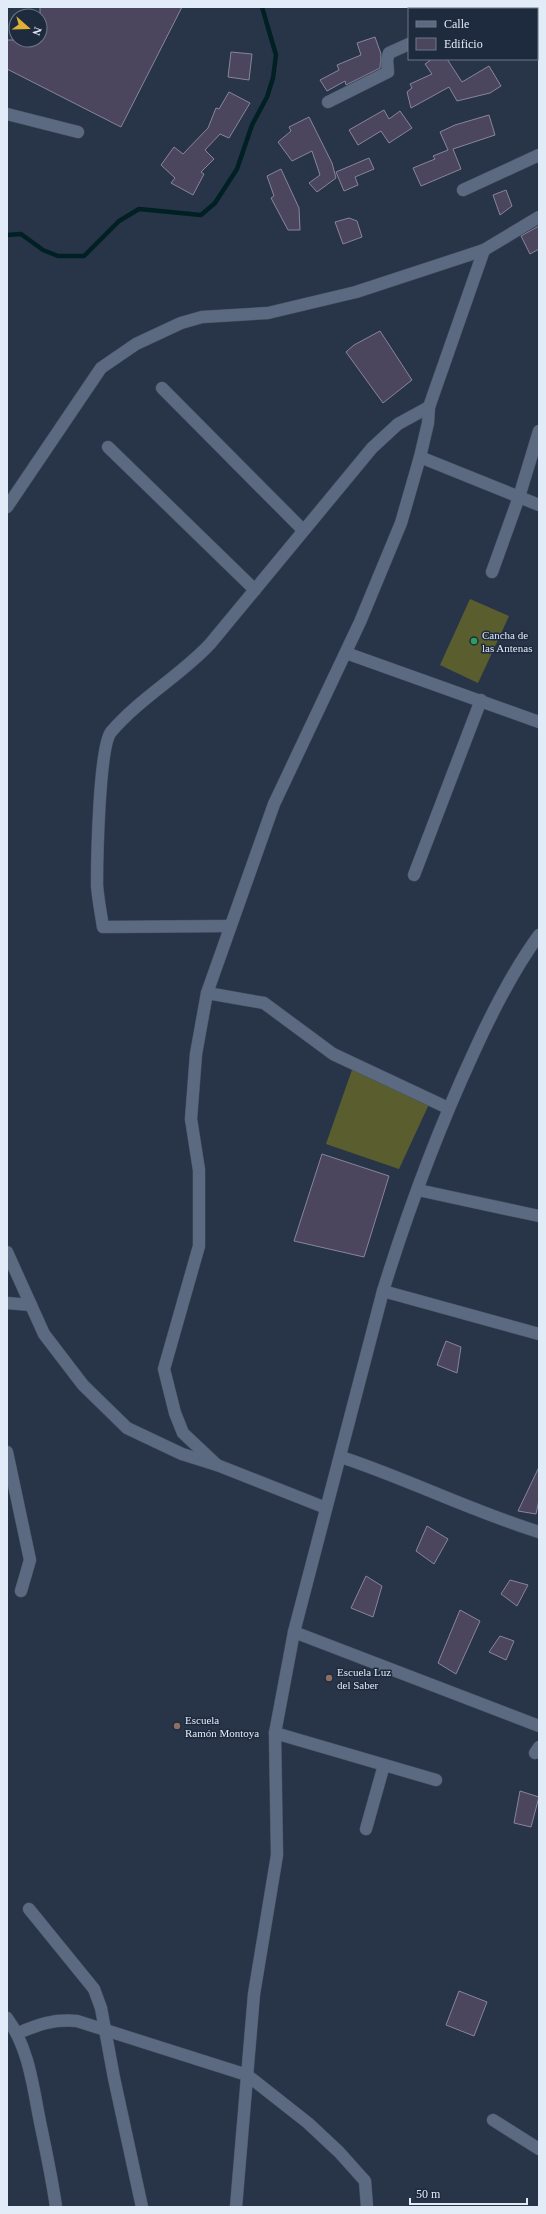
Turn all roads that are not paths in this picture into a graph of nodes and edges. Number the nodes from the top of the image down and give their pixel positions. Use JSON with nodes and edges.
{"nodes":[{"id":1,"x":408,"y":44,"type":"edge"},
{"id":2,"x":328,"y":102,"type":"dead end"},
{"id":3,"x":7,"y":114,"type":"edge"},
{"id":4,"x":78,"y":132,"type":"dead end"},
{"id":5,"x":539,"y":155,"type":"edge"},
{"id":6,"x":463,"y":190,"type":"dead end"},
{"id":7,"x":539,"y":217,"type":"edge"},
{"id":8,"x":484,"y":250,"type":"junction"},
{"id":9,"x":162,"y":388,"type":"dead end"},
{"id":10,"x":429,"y":407,"type":"junction"},
{"id":11,"x":539,"y":431,"type":"edge"},
{"id":12,"x":108,"y":447,"type":"dead end"},
{"id":13,"x":420,"y":457,"type":"junction"},
{"id":14,"x":519,"y":497,"type":"junction"},
{"id":15,"x":539,"y":505,"type":"edge"},
{"id":16,"x":7,"y":507,"type":"edge"},
{"id":17,"x":303,"y":530,"type":"junction"},
{"id":18,"x":492,"y":572,"type":"dead end"},
{"id":19,"x":255,"y":590,"type":"junction"},
{"id":20,"x":346,"y":653,"type":"junction"},
{"id":21,"x":481,"y":700,"type":"junction"},
{"id":22,"x":539,"y":722,"type":"edge"},
{"id":23,"x":414,"y":875,"type":"dead end"},
{"id":24,"x":229,"y":926,"type":"junction"},
{"id":25,"x":539,"y":935,"type":"edge"},
{"id":26,"x":207,"y":993,"type":"junction"},
{"id":27,"x":448,"y":1108,"type":"junction"},
{"id":28,"x":418,"y":1190,"type":"junction"},
{"id":29,"x":539,"y":1216,"type":"edge"},
{"id":30,"x":7,"y":1252,"type":"edge"},
{"id":31,"x":382,"y":1291,"type":"junction"},
{"id":32,"x":7,"y":1303,"type":"edge"},
{"id":33,"x":31,"y":1305,"type":"junction"},
{"id":34,"x":539,"y":1334,"type":"edge"},
{"id":35,"x":7,"y":1452,"type":"edge"},
{"id":36,"x":341,"y":1456,"type":"junction"},
{"id":37,"x":217,"y":1465,"type":"junction"},
{"id":38,"x":9,"y":1469,"type":"edge"},
{"id":39,"x":326,"y":1508,"type":"junction"},
{"id":40,"x":539,"y":1532,"type":"edge"},
{"id":41,"x":21,"y":1591,"type":"dead end"},
{"id":42,"x":294,"y":1632,"type":"junction"},
{"id":43,"x":539,"y":1726,"type":"edge"},
{"id":44,"x":275,"y":1733,"type":"junction"},
{"id":45,"x":384,"y":1765,"type":"junction"},
{"id":46,"x":436,"y":1780,"type":"dead end"},
{"id":47,"x":366,"y":1829,"type":"dead end"},
{"id":48,"x":29,"y":1909,"type":"dead end"},
{"id":49,"x":7,"y":2018,"type":"edge"},
{"id":50,"x":104,"y":2031,"type":"junction"},
{"id":51,"x":18,"y":2033,"type":"junction"},
{"id":52,"x":247,"y":2075,"type":"junction"},
{"id":53,"x":493,"y":2120,"type":"dead end"},
{"id":54,"x":539,"y":2149,"type":"edge"},
{"id":55,"x":56,"y":2207,"type":"edge"},
{"id":56,"x":142,"y":2207,"type":"edge"},
{"id":57,"x":236,"y":2207,"type":"edge"},
{"id":58,"x":367,"y":2207,"type":"edge"}],
"edges":[{"from":1,"to":2,"type":"street"},
{"from":3,"to":4,"type":"street"},
{"from":5,"to":6,"type":"street"},
{"from":7,"to":8,"type":"street"},
{"from":8,"to":10,"type":"street"},
{"from":8,"to":16,"type":"street"},
{"from":9,"to":17,"type":"street"},
{"from":10,"to":13,"type":"street"},
{"from":10,"to":17,"type":"street"},
{"from":11,"to":14,"type":"street"},
{"from":12,"to":19,"type":"street"},
{"from":13,"to":14,"type":"street"},
{"from":13,"to":20,"type":"street"},
{"from":14,"to":15,"type":"street"},
{"from":14,"to":18,"type":"street"},
{"from":17,"to":19,"type":"street"},
{"from":19,"to":24,"type":"street"},
{"from":20,"to":21,"type":"street"},
{"from":20,"to":24,"type":"street"},
{"from":21,"to":22,"type":"street"},
{"from":21,"to":23,"type":"street"},
{"from":24,"to":26,"type":"street"},
{"from":25,"to":27,"type":"street"},
{"from":26,"to":27,"type":"street"},
{"from":26,"to":37,"type":"street"},
{"from":27,"to":28,"type":"street"},
{"from":28,"to":29,"type":"street"},
{"from":28,"to":31,"type":"street"},
{"from":30,"to":33,"type":"street"},
{"from":31,"to":34,"type":"street"},
{"from":31,"to":36,"type":"street"},
{"from":32,"to":33,"type":"street"},
{"from":33,"to":37,"type":"street"},
{"from":35,"to":38,"type":"street"},
{"from":36,"to":39,"type":"street"},
{"from":36,"to":40,"type":"street"},
{"from":37,"to":39,"type":"street"},
{"from":38,"to":41,"type":"street"},
{"from":39,"to":42,"type":"street"},
{"from":42,"to":43,"type":"street"},
{"from":42,"to":44,"type":"street"},
{"from":44,"to":45,"type":"street"},
{"from":44,"to":52,"type":"street"},
{"from":45,"to":46,"type":"street"},
{"from":45,"to":47,"type":"street"},
{"from":48,"to":50,"type":"street"},
{"from":49,"to":51,"type":"street"},
{"from":50,"to":51,"type":"street"},
{"from":50,"to":52,"type":"street"},
{"from":50,"to":56,"type":"street"},
{"from":51,"to":55,"type":"street"},
{"from":52,"to":57,"type":"street"},
{"from":52,"to":58,"type":"street"},
{"from":53,"to":54,"type":"street"}]}
